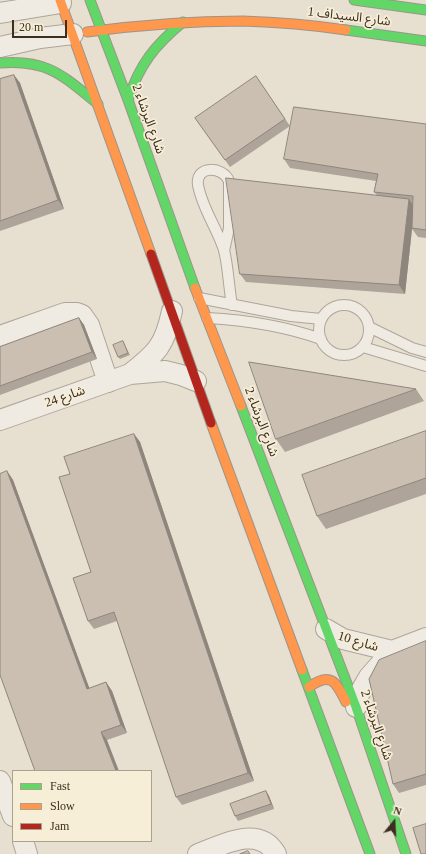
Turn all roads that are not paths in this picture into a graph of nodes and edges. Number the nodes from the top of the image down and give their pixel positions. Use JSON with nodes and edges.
{"nodes":[{"id":1,"x":86,"y":0,"type":"edge"},
{"id":2,"x":354,"y":0,"type":"edge"},
{"id":3,"x":63,"y":2,"type":"edge"},
{"id":4,"x":426,"y":10,"type":"edge"},
{"id":5,"x":0,"y":13,"type":"edge"},
{"id":6,"x":183,"y":22,"type":"junction"},
{"id":7,"x":102,"y":30,"type":"junction"},
{"id":8,"x":73,"y":34,"type":"junction"},
{"id":9,"x":426,"y":41,"type":"edge"},
{"id":10,"x":0,"y":47,"type":"edge"},
{"id":11,"x":0,"y":63,"type":"edge"},
{"id":12,"x":128,"y":100,"type":"junction"},
{"id":13,"x":98,"y":104,"type":"junction"},
{"id":14,"x":224,"y":251,"type":"junction"},
{"id":15,"x":199,"y":298,"type":"junction"},
{"id":16,"x":232,"y":305,"type":"junction"},
{"id":17,"x":172,"y":311,"type":"junction"},
{"id":18,"x":207,"y":318,"type":"junction"},
{"id":19,"x":322,"y":319,"type":"junction"},
{"id":20,"x":369,"y":326,"type":"junction"},
{"id":21,"x":0,"y":336,"type":"edge"},
{"id":22,"x":321,"y":339,"type":"junction"},
{"id":23,"x":363,"y":347,"type":"junction"},
{"id":24,"x":426,"y":352,"type":"edge"},
{"id":25,"x":426,"y":366,"type":"edge"},
{"id":26,"x":130,"y":374,"type":"junction"},
{"id":27,"x":196,"y":381,"type":"junction"},
{"id":28,"x":108,"y":382,"type":"junction"},
{"id":29,"x":0,"y":420,"type":"edge"},
{"id":30,"x":326,"y":629,"type":"junction"},
{"id":31,"x":426,"y":638,"type":"edge"},
{"id":32,"x":392,"y":651,"type":"junction"},
{"id":33,"x":309,"y":687,"type":"junction"},
{"id":34,"x":356,"y":707,"type":"junction"},
{"id":35,"x":365,"y":733,"type":"junction"},
{"id":36,"x":0,"y":781,"type":"edge"},
{"id":37,"x":12,"y":813,"type":"edge"},
{"id":38,"x":22,"y":842,"type":"edge"},
{"id":39,"x":27,"y":854,"type":"edge"},
{"id":40,"x":198,"y":854,"type":"edge"},
{"id":41,"x":276,"y":854,"type":"edge"},
{"id":42,"x":370,"y":854,"type":"edge"},
{"id":43,"x":406,"y":854,"type":"edge"}],
"edges":[{"from":1,"to":7,"type":"street","name":"شارع البرشاء 2"},
{"from":2,"to":4,"type":"street","name":"شارع السيداف 1"},
{"from":3,"to":5,"type":"street"},
{"from":3,"to":8,"type":"street"},
{"from":6,"to":7,"type":"street","name":"شارع السيداف 1"},
{"from":6,"to":9,"type":"street","name":"شارع السيداف 1"},
{"from":6,"to":12,"type":"street"},
{"from":7,"to":8,"type":"street","name":"شارع السيداف 1"},
{"from":7,"to":12,"type":"street","name":"شارع البرشاء 2"},
{"from":8,"to":10,"type":"street"},
{"from":8,"to":13,"type":"street"},
{"from":11,"to":13,"type":"street"},
{"from":12,"to":15,"type":"street","name":"شارع البرشاء 2"},
{"from":13,"to":17,"type":"street"},
{"from":14,"to":14,"type":"lane"},
{"from":14,"to":16,"type":"lane"},
{"from":15,"to":16,"type":"lane"},
{"from":15,"to":18,"type":"street","name":"شارع البرشاء 2"},
{"from":16,"to":19,"type":"lane"},
{"from":17,"to":26,"type":"street","name":"شارع 24"},
{"from":17,"to":27,"type":"street"},
{"from":18,"to":22,"type":"lane"},
{"from":18,"to":30,"type":"street","name":"شارع البرشاء 2"},
{"from":19,"to":20,"type":"lane"},
{"from":19,"to":22,"type":"lane"},
{"from":20,"to":23,"type":"lane"},
{"from":20,"to":24,"type":"lane"},
{"from":21,"to":28,"type":"street"},
{"from":22,"to":23,"type":"lane"},
{"from":23,"to":25,"type":"lane"},
{"from":26,"to":27,"type":"street","name":"شارع 24"},
{"from":26,"to":28,"type":"street","name":"شارع 24"},
{"from":27,"to":33,"type":"street"},
{"from":28,"to":29,"type":"street","name":"شارع 24"},
{"from":30,"to":32,"type":"street","name":"شارع 10"},
{"from":30,"to":34,"type":"street","name":"شارع البرشاء 2"},
{"from":31,"to":32,"type":"street","name":"شارع 10"},
{"from":32,"to":34,"type":"street","name":"شارع 10"},
{"from":33,"to":35,"type":"street"},
{"from":33,"to":42,"type":"street"},
{"from":34,"to":35,"type":"street","name":"شارع البرشاء 2"},
{"from":35,"to":43,"type":"street","name":"شارع البرشاء 2"},
{"from":36,"to":37,"type":"street"},
{"from":38,"to":39,"type":"street"},
{"from":40,"to":41,"type":"street"}]}
